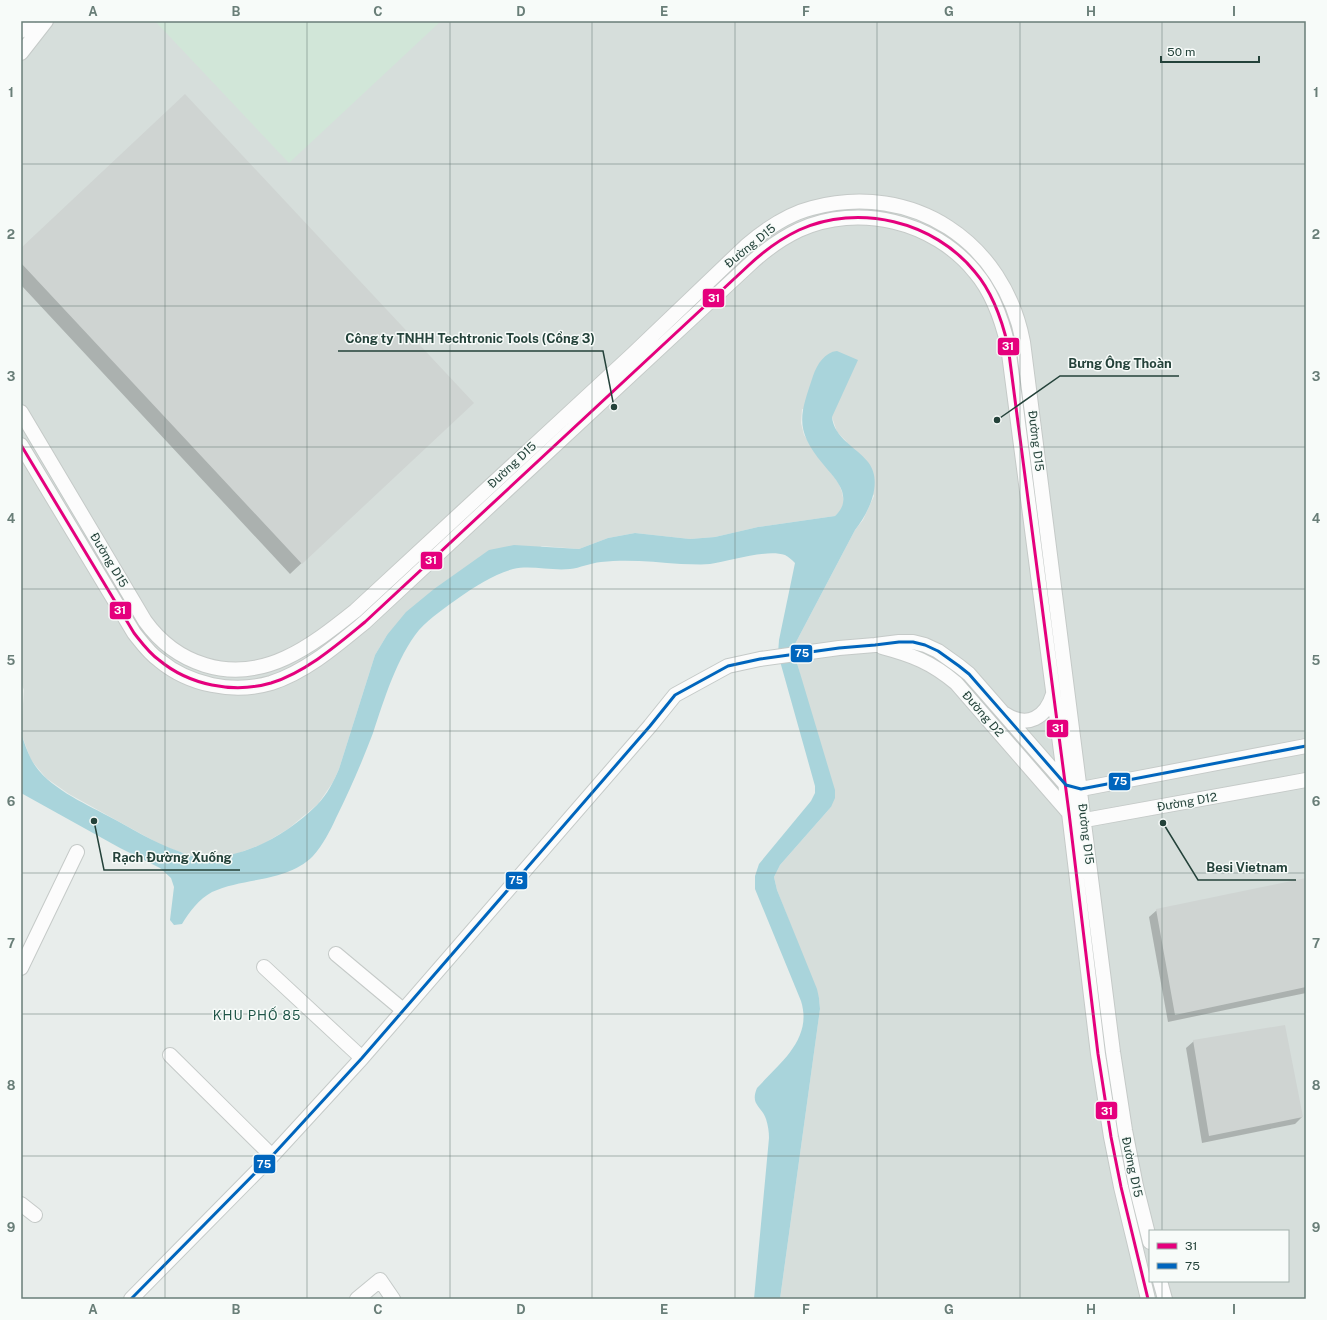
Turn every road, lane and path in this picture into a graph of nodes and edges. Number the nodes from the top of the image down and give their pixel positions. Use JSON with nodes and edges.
{"nodes":[{"id":1,"x":28,"y":21,"type":"edge"},
{"id":2,"x":46,"y":21,"type":"edge"},
{"id":3,"x":21,"y":31,"type":"edge"},
{"id":4,"x":21,"y":53,"type":"edge"},
{"id":5,"x":632,"y":354,"type":"junction"},
{"id":6,"x":643,"y":365,"type":"junction"},
{"id":7,"x":21,"y":412,"type":"edge"},
{"id":8,"x":21,"y":445,"type":"edge"},
{"id":9,"x":875,"y":646,"type":"junction"},
{"id":10,"x":1054,"y":693,"type":"junction"},
{"id":11,"x":1000,"y":710,"type":"junction"},
{"id":12,"x":1306,"y":746,"type":"edge"},
{"id":13,"x":1306,"y":780,"type":"edge"},
{"id":14,"x":1066,"y":785,"type":"junction"},
{"id":15,"x":1080,"y":789,"type":"junction"},
{"id":16,"x":1069,"y":813,"type":"junction"},
{"id":17,"x":1085,"y":820,"type":"junction"},
{"id":18,"x":77,"y":852,"type":"dead end"},
{"id":19,"x":336,"y":954,"type":"dead end"},
{"id":20,"x":264,"y":967,"type":"dead end"},
{"id":21,"x":21,"y":968,"type":"edge"},
{"id":22,"x":403,"y":1010,"type":"junction"},
{"id":23,"x":170,"y":1055,"type":"dead end"},
{"id":24,"x":362,"y":1058,"type":"junction"},
{"id":25,"x":272,"y":1156,"type":"junction"},
{"id":26,"x":21,"y":1204,"type":"edge"},
{"id":27,"x":35,"y":1215,"type":"dead end"},
{"id":28,"x":1149,"y":1238,"type":"edge"},
{"id":29,"x":1160,"y":1282,"type":"edge"},
{"id":30,"x":131,"y":1299,"type":"edge"},
{"id":31,"x":357,"y":1299,"type":"edge"},
{"id":32,"x":393,"y":1299,"type":"edge"},
{"id":33,"x":1148,"y":1299,"type":"edge"},
{"id":34,"x":1165,"y":1299,"type":"edge"}],
"edges":[{"from":1,"to":3,"type":"street"},
{"from":2,"to":4,"type":"street"},
{"from":5,"to":6,"type":"street"},
{"from":5,"to":7,"type":"street","name":"Đường D15"},
{"from":5,"to":15,"type":"street","name":"Đường D15"},
{"from":6,"to":8,"type":"street","name":"Đường D15"},
{"from":6,"to":10,"type":"street","name":"Đường D15"},
{"from":9,"to":11,"type":"street","name":"Đường D2"},
{"from":9,"to":16,"type":"street","name":"Đường D2"},
{"from":9,"to":22,"type":"street","name":"Đường D2"},
{"from":10,"to":11,"type":"street"},
{"from":10,"to":14,"type":"street","name":"Đường D15"},
{"from":11,"to":14,"type":"street","name":"Đường D2"},
{"from":12,"to":15,"type":"street"},
{"from":13,"to":17,"type":"street","name":"Đường D12"},
{"from":14,"to":15,"type":"street"},
{"from":14,"to":16,"type":"street","name":"Đường D15"},
{"from":15,"to":17,"type":"street","name":"Đường D15"},
{"from":16,"to":17,"type":"street"},
{"from":16,"to":33,"type":"street","name":"Đường D15"},
{"from":17,"to":28,"type":"street","name":"Đường D15"},
{"from":18,"to":21,"type":"street"},
{"from":19,"to":22,"type":"street"},
{"from":20,"to":24,"type":"street"},
{"from":22,"to":24,"type":"street","name":"Đường D2"},
{"from":23,"to":25,"type":"street"},
{"from":24,"to":25,"type":"street","name":"Đường D2"},
{"from":25,"to":30,"type":"street","name":"Đường D2"},
{"from":26,"to":27,"type":"street"},
{"from":29,"to":34,"type":"street"},
{"from":31,"to":32,"type":"street"}]}
